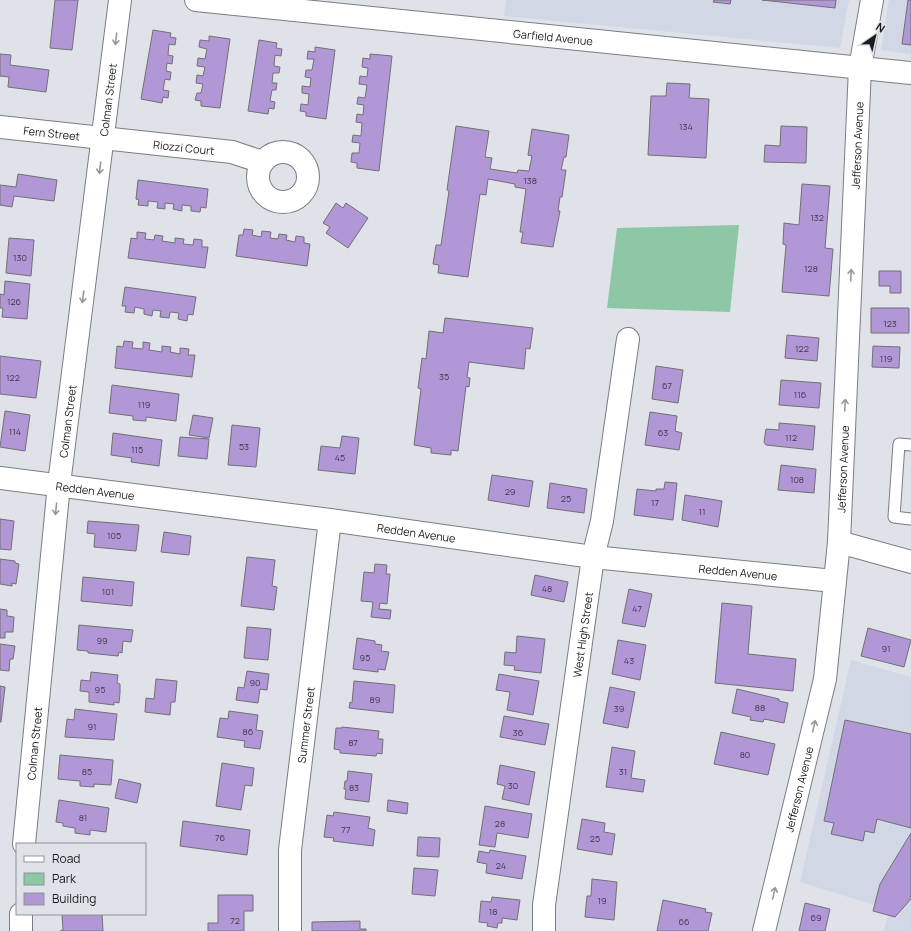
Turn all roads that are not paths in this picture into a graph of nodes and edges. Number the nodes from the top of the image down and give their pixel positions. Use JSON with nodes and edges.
{"nodes":[{"id":1,"x":120,"y":0,"type":"edge"},
{"id":2,"x":196,"y":0,"type":"edge"},
{"id":3,"x":872,"y":0,"type":"edge"},
{"id":4,"x":243,"y":2,"type":"edge"},
{"id":5,"x":329,"y":7,"type":"edge"},
{"id":6,"x":860,"y":68,"type":"junction"},
{"id":7,"x":911,"y":73,"type":"edge"},
{"id":8,"x":0,"y":126,"type":"edge"},
{"id":9,"x":104,"y":139,"type":"junction"},
{"id":10,"x":262,"y":162,"type":"dead end"},
{"id":11,"x":628,"y":339,"type":"dead end"},
{"id":12,"x":911,"y":445,"type":"edge"},
{"id":13,"x":0,"y":478,"type":"edge"},
{"id":14,"x":59,"y":484,"type":"junction"},
{"id":15,"x":911,"y":519,"type":"edge"},
{"id":16,"x":330,"y":520,"type":"junction"},
{"id":17,"x":839,"y":542,"type":"junction"},
{"id":18,"x":593,"y":556,"type":"junction"},
{"id":19,"x":911,"y":562,"type":"edge"},
{"id":20,"x":834,"y":581,"type":"junction"},
{"id":21,"x":24,"y":843,"type":"edge"},
{"id":22,"x":20,"y":915,"type":"edge"},
{"id":23,"x":21,"y":931,"type":"edge"},
{"id":24,"x":290,"y":931,"type":"edge"},
{"id":25,"x":544,"y":931,"type":"edge"},
{"id":26,"x":764,"y":931,"type":"edge"}],
"edges":[{"from":1,"to":9,"type":"street","name":"Colman Street","one_way":true},
{"from":2,"to":4,"type":"street","name":"Garfield Avenue"},
{"from":3,"to":6,"type":"street","name":"Jefferson Avenue"},
{"from":4,"to":5,"type":"street","name":"Garfield Avenue"},
{"from":5,"to":6,"type":"street","name":"Garfield Avenue"},
{"from":6,"to":7,"type":"street","name":"Garfield Avenue"},
{"from":17,"to":6,"type":"street","name":"Jefferson Avenue","one_way":true},
{"from":8,"to":9,"type":"street","name":"Fern Street"},
{"from":9,"to":10,"type":"street","name":"Riozzi Court"},
{"from":9,"to":14,"type":"street","name":"Colman Street","one_way":true},
{"from":11,"to":18,"type":"street","name":"West High Street"},
{"from":12,"to":15,"type":"lane"},
{"from":13,"to":14,"type":"street","name":"Redden Avenue"},
{"from":14,"to":16,"type":"street","name":"Redden Avenue"},
{"from":14,"to":21,"type":"street","name":"Colman Street","one_way":true},
{"from":16,"to":18,"type":"street","name":"Redden Avenue"},
{"from":16,"to":24,"type":"street","name":"Summer Street"},
{"from":17,"to":19,"type":"street"},
{"from":17,"to":20,"type":"street","name":"Jefferson Avenue"},
{"from":18,"to":20,"type":"street","name":"Redden Avenue"},
{"from":18,"to":25,"type":"street","name":"West High Street"},
{"from":26,"to":20,"type":"street","name":"Jefferson Avenue","one_way":true},
{"from":22,"to":23,"type":"street"}]}
